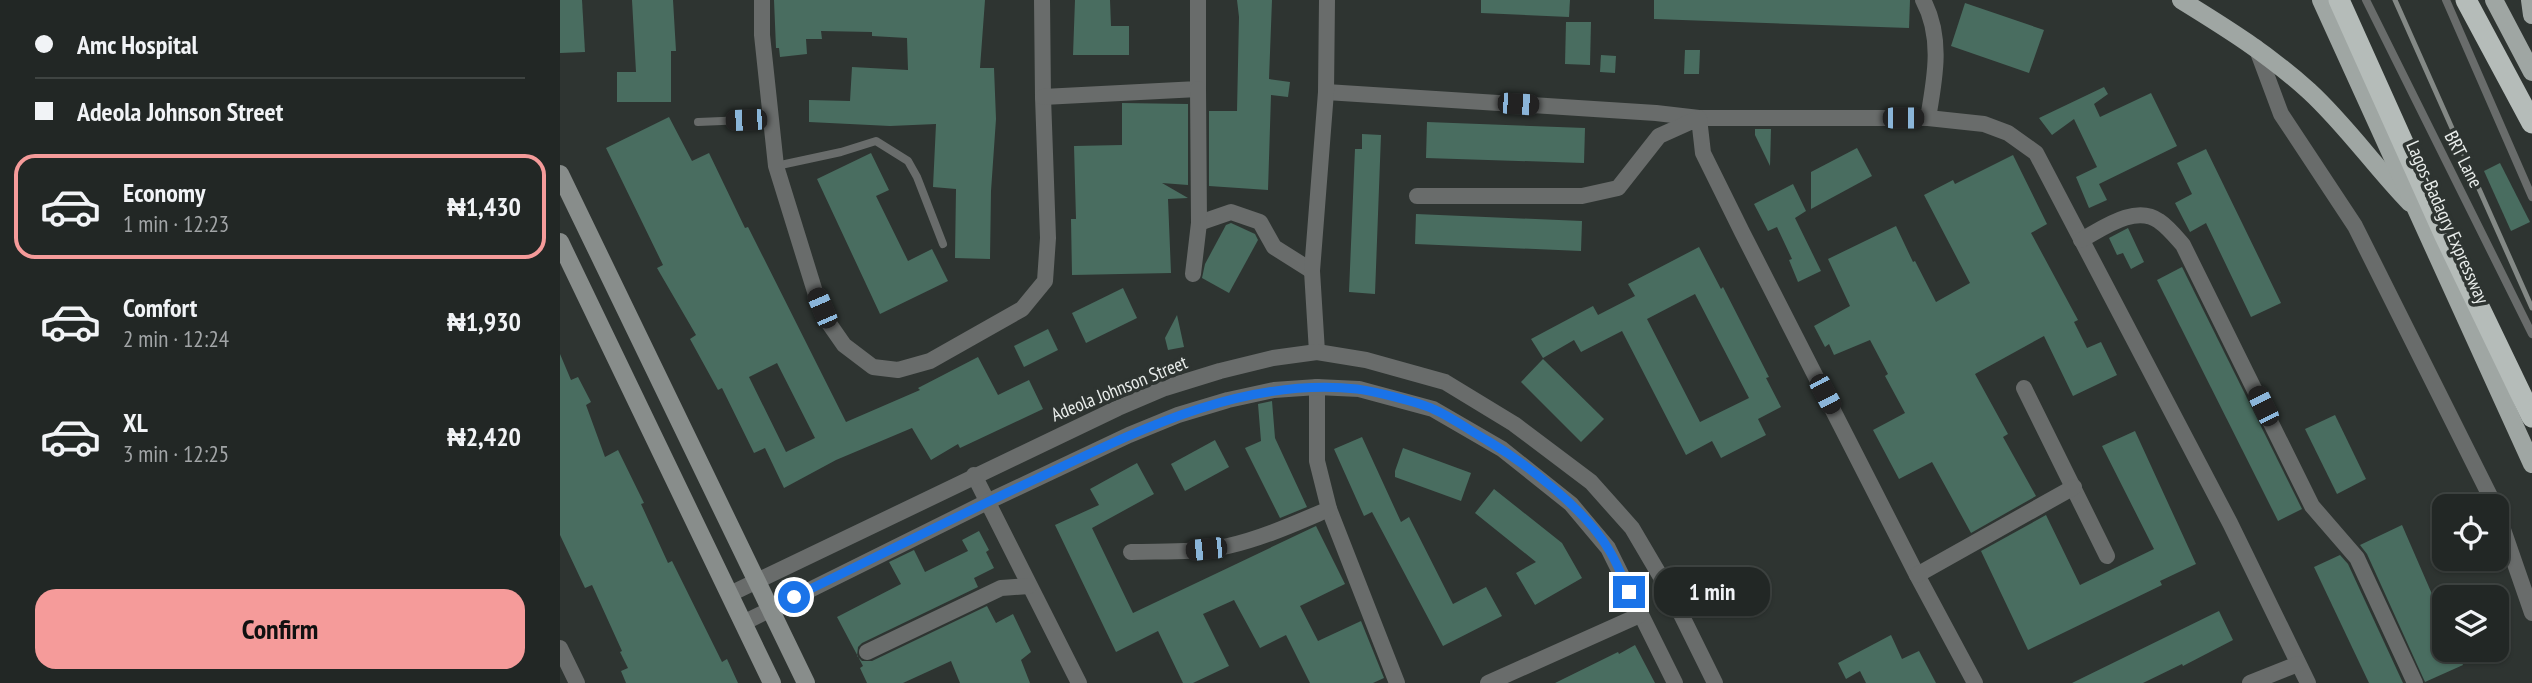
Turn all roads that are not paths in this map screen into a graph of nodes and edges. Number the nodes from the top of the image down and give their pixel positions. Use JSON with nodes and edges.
{"nodes":[{"id":1,"x":762,"y":0,"type":"edge"},
{"id":2,"x":1042,"y":0,"type":"edge"},
{"id":3,"x":1198,"y":0,"type":"edge"},
{"id":4,"x":1327,"y":0,"type":"edge"},
{"id":5,"x":1923,"y":0,"type":"edge"},
{"id":6,"x":2181,"y":0,"type":"edge"},
{"id":7,"x":2321,"y":0,"type":"edge"},
{"id":8,"x":2339,"y":0,"type":"edge"},
{"id":9,"x":2366,"y":0,"type":"edge"},
{"id":10,"x":2446,"y":0,"type":"edge"},
{"id":11,"x":2466,"y":0,"type":"edge"},
{"id":12,"x":2494,"y":0,"type":"edge"},
{"id":13,"x":2530,"y":0,"type":"edge"},
{"id":14,"x":2532,"y":15,"type":"edge"},
{"id":15,"x":2256,"y":46,"type":"junction"},
{"id":16,"x":2532,"y":72,"type":"edge"},
{"id":17,"x":1198,"y":89,"type":"junction"},
{"id":18,"x":1326,"y":92,"type":"junction"},
{"id":19,"x":1043,"y":97,"type":"junction"},
{"id":20,"x":1699,"y":118,"type":"junction"},
{"id":21,"x":1928,"y":118,"type":"junction"},
{"id":22,"x":771,"y":119,"type":"junction"},
{"id":23,"x":698,"y":121,"type":"dead end"},
{"id":24,"x":2532,"y":123,"type":"edge"},
{"id":25,"x":776,"y":166,"type":"junction"},
{"id":26,"x":560,"y":174,"type":"edge"},
{"id":27,"x":1417,"y":195,"type":"dead end"},
{"id":28,"x":2532,"y":197,"type":"edge"},
{"id":29,"x":2420,"y":214,"type":"junction"},
{"id":30,"x":1199,"y":223,"type":"junction"},
{"id":31,"x":2081,"y":240,"type":"junction"},
{"id":32,"x":560,"y":242,"type":"edge"},
{"id":33,"x":943,"y":244,"type":"dead end"},
{"id":34,"x":1312,"y":271,"type":"junction"},
{"id":35,"x":1193,"y":274,"type":"dead end"},
{"id":36,"x":2532,"y":334,"type":"edge"},
{"id":37,"x":1317,"y":352,"type":"junction"},
{"id":38,"x":1317,"y":387,"type":"junction"},
{"id":39,"x":2024,"y":388,"type":"dead end"},
{"id":40,"x":2532,"y":417,"type":"edge"},
{"id":41,"x":2532,"y":464,"type":"edge"},
{"id":42,"x":974,"y":475,"type":"junction"},
{"id":43,"x":2074,"y":487,"type":"junction"},
{"id":44,"x":2489,"y":494,"type":"edge"},
{"id":45,"x":987,"y":502,"type":"junction"},
{"id":46,"x":1329,"y":509,"type":"junction"},
{"id":47,"x":2509,"y":547,"type":"edge"},
{"id":48,"x":1130,"y":552,"type":"dead end"},
{"id":49,"x":2108,"y":556,"type":"dead end"},
{"id":50,"x":1917,"y":575,"type":"junction"},
{"id":51,"x":757,"y":581,"type":"junction"},
{"id":52,"x":1029,"y":586,"type":"junction"},
{"id":53,"x":730,"y":594,"type":"junction"},
{"id":54,"x":770,"y":609,"type":"junction"},
{"id":55,"x":2532,"y":613,"type":"edge"},
{"id":56,"x":1640,"y":615,"type":"junction"},
{"id":57,"x":743,"y":623,"type":"junction"},
{"id":58,"x":560,"y":648,"type":"edge"},
{"id":59,"x":867,"y":652,"type":"dead end"},
{"id":60,"x":2298,"y":664,"type":"junction"},
{"id":61,"x":577,"y":683,"type":"edge"},
{"id":62,"x":772,"y":683,"type":"edge"},
{"id":63,"x":806,"y":683,"type":"edge"},
{"id":64,"x":1079,"y":683,"type":"edge"},
{"id":65,"x":1396,"y":683,"type":"edge"},
{"id":66,"x":1488,"y":683,"type":"edge"},
{"id":67,"x":1675,"y":683,"type":"edge"},
{"id":68,"x":1715,"y":683,"type":"edge"},
{"id":69,"x":1975,"y":683,"type":"edge"},
{"id":70,"x":2250,"y":683,"type":"edge"},
{"id":71,"x":2308,"y":683,"type":"edge"},
{"id":72,"x":2414,"y":683,"type":"edge"}],
"edges":[{"from":1,"to":22,"type":"street"},
{"from":2,"to":19,"type":"street"},
{"from":3,"to":17,"type":"street"},
{"from":4,"to":18,"type":"street"},
{"from":5,"to":21,"type":"street"},
{"from":6,"to":15,"type":"main road"},
{"from":7,"to":29,"type":"main road","name":"Lagos-Badagry Expressway"},
{"from":8,"to":40,"type":"highway","name":"Lagos-Badagry Expressway"},
{"from":9,"to":36,"type":"lane","name":"BRT Lane"},
{"from":10,"to":28,"type":"lane"},
{"from":11,"to":24,"type":"highway"},
{"from":12,"to":16,"type":"main road"},
{"from":13,"to":14,"type":"main road"},
{"from":15,"to":29,"type":"main road"},
{"from":15,"to":44,"type":"street"},
{"from":17,"to":19,"type":"street"},
{"from":17,"to":30,"type":"street"},
{"from":18,"to":20,"type":"street"},
{"from":18,"to":34,"type":"street"},
{"from":19,"to":25,"type":"street"},
{"from":20,"to":21,"type":"street"},
{"from":20,"to":27,"type":"street"},
{"from":20,"to":50,"type":"street"},
{"from":21,"to":31,"type":"street"},
{"from":22,"to":23,"type":"lane"},
{"from":22,"to":25,"type":"street"},
{"from":25,"to":33,"type":"lane"},
{"from":26,"to":51,"type":"street"},
{"from":29,"to":41,"type":"main road","name":"Lagos-Badagry Expressway"},
{"from":30,"to":34,"type":"street"},
{"from":30,"to":35,"type":"street"},
{"from":31,"to":60,"type":"street"},
{"from":31,"to":72,"type":"street"},
{"from":32,"to":53,"type":"street"},
{"from":34,"to":37,"type":"street"},
{"from":37,"to":42,"type":"street","name":"Adeola Johnson Street"},
{"from":37,"to":68,"type":"street","name":"Adeola Johnson Street"},
{"from":38,"to":45,"type":"street"},
{"from":38,"to":46,"type":"street"},
{"from":38,"to":56,"type":"street"},
{"from":39,"to":43,"type":"street"},
{"from":42,"to":45,"type":"street"},
{"from":42,"to":51,"type":"street","name":"Adeola Johnson Street"},
{"from":43,"to":49,"type":"street"},
{"from":43,"to":50,"type":"street"},
{"from":45,"to":52,"type":"street"},
{"from":45,"to":54,"type":"street"},
{"from":46,"to":48,"type":"street"},
{"from":46,"to":65,"type":"street"},
{"from":47,"to":55,"type":"street"},
{"from":50,"to":69,"type":"street"},
{"from":51,"to":53,"type":"street","name":"Adeola Johnson Street"},
{"from":51,"to":54,"type":"street"},
{"from":52,"to":59,"type":"street"},
{"from":52,"to":64,"type":"street"},
{"from":53,"to":57,"type":"street"},
{"from":54,"to":57,"type":"street"},
{"from":54,"to":63,"type":"street"},
{"from":56,"to":66,"type":"street"},
{"from":56,"to":67,"type":"street"},
{"from":57,"to":62,"type":"street"},
{"from":58,"to":61,"type":"street"},
{"from":60,"to":70,"type":"street"},
{"from":60,"to":71,"type":"street"}]}
